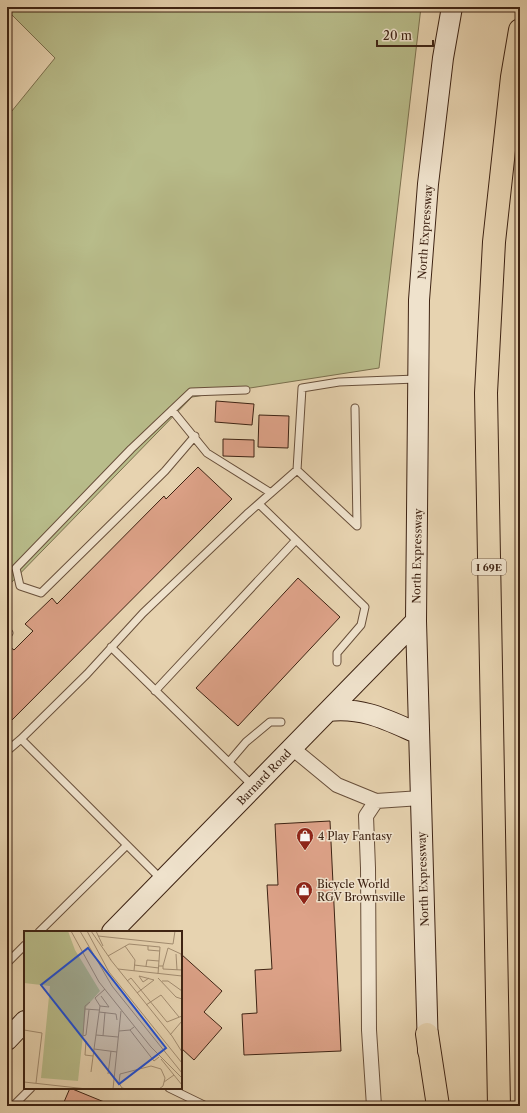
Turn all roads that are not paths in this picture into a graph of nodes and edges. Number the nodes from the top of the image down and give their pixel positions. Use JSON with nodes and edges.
{"nodes":[{"id":1,"x":452,"y":7,"type":"edge"},
{"id":2,"x":520,"y":30,"type":"edge"},
{"id":3,"x":418,"y":378,"type":"junction"},
{"id":4,"x":246,"y":390,"type":"dead end"},
{"id":5,"x":355,"y":408,"type":"dead end"},
{"id":6,"x":172,"y":410,"type":"junction"},
{"id":7,"x":195,"y":436,"type":"junction"},
{"id":8,"x":297,"y":470,"type":"junction"},
{"id":9,"x":271,"y":493,"type":"junction"},
{"id":10,"x":259,"y":504,"type":"junction"},
{"id":11,"x":296,"y":540,"type":"junction"},
{"id":12,"x":416,"y":621,"type":"junction"},
{"id":13,"x":111,"y":647,"type":"junction"},
{"id":14,"x":338,"y":662,"type":"dead end"},
{"id":15,"x":155,"y":691,"type":"junction"},
{"id":16,"x":328,"y":711,"type":"junction"},
{"id":17,"x":281,"y":722,"type":"dead end"},
{"id":18,"x":419,"y":734,"type":"junction"},
{"id":19,"x":21,"y":738,"type":"junction"},
{"id":20,"x":292,"y":748,"type":"junction"},
{"id":21,"x":7,"y":751,"type":"edge"},
{"id":22,"x":229,"y":762,"type":"junction"},
{"id":23,"x":254,"y":787,"type":"junction"},
{"id":24,"x":421,"y":798,"type":"junction"},
{"id":25,"x":376,"y":801,"type":"junction"},
{"id":26,"x":127,"y":845,"type":"junction"},
{"id":27,"x":163,"y":880,"type":"junction"},
{"id":28,"x":40,"y":931,"type":"edge"},
{"id":29,"x":113,"y":931,"type":"edge"},
{"id":30,"x":24,"y":949,"type":"edge"},
{"id":31,"x":7,"y":963,"type":"edge"},
{"id":32,"x":24,"y":1022,"type":"edge"},
{"id":33,"x":427,"y":1034,"type":"junction"},
{"id":34,"x":7,"y":1040,"type":"edge"},
{"id":35,"x":30,"y":1089,"type":"edge"},
{"id":36,"x":171,"y":1089,"type":"edge"},
{"id":37,"x":7,"y":1102,"type":"edge"},
{"id":38,"x":12,"y":1106,"type":"edge"},
{"id":39,"x":206,"y":1106,"type":"edge"},
{"id":40,"x":374,"y":1106,"type":"edge"},
{"id":41,"x":429,"y":1106,"type":"edge"},
{"id":42,"x":438,"y":1106,"type":"edge"},
{"id":43,"x":499,"y":1106,"type":"edge"}],
"edges":[{"from":1,"to":3,"type":"main road","name":"North Expressway"},
{"from":2,"to":43,"type":"highway","number":"I 69E"},
{"from":3,"to":8,"type":"lane"},
{"from":3,"to":12,"type":"main road","name":"North Expressway"},
{"from":4,"to":6,"type":"lane"},
{"from":5,"to":8,"type":"lane"},
{"from":6,"to":7,"type":"lane"},
{"from":6,"to":7,"type":"lane"},
{"from":7,"to":9,"type":"lane"},
{"from":8,"to":9,"type":"lane"},
{"from":9,"to":10,"type":"lane"},
{"from":10,"to":11,"type":"lane"},
{"from":10,"to":13,"type":"lane"},
{"from":11,"to":14,"type":"lane"},
{"from":11,"to":15,"type":"lane"},
{"from":12,"to":16,"type":"main road","name":"Barnard Road"},
{"from":12,"to":18,"type":"main road","name":"North Expressway"},
{"from":13,"to":15,"type":"lane"},
{"from":13,"to":19,"type":"lane"},
{"from":15,"to":22,"type":"lane"},
{"from":16,"to":18,"type":"main road"},
{"from":16,"to":20,"type":"main road","name":"Barnard Road"},
{"from":17,"to":22,"type":"lane"},
{"from":18,"to":24,"type":"main road","name":"North Expressway"},
{"from":19,"to":21,"type":"lane"},
{"from":19,"to":26,"type":"lane"},
{"from":20,"to":23,"type":"main road","name":"Barnard Road"},
{"from":20,"to":25,"type":"street"},
{"from":22,"to":23,"type":"lane"},
{"from":23,"to":27,"type":"main road","name":"Barnard Road"},
{"from":24,"to":25,"type":"street"},
{"from":24,"to":33,"type":"main road","name":"North Expressway"},
{"from":25,"to":40,"type":"street"},
{"from":26,"to":27,"type":"lane"},
{"from":26,"to":28,"type":"lane"},
{"from":27,"to":29,"type":"main road","name":"Barnard Road"},
{"from":30,"to":31,"type":"lane"},
{"from":32,"to":34,"type":"main road"},
{"from":33,"to":41,"type":"main road","name":"North Expressway"},
{"from":33,"to":42,"type":"highway"},
{"from":35,"to":38,"type":"lane"},
{"from":36,"to":39,"type":"lane"},
{"from":37,"to":38,"type":"lane"}]}
